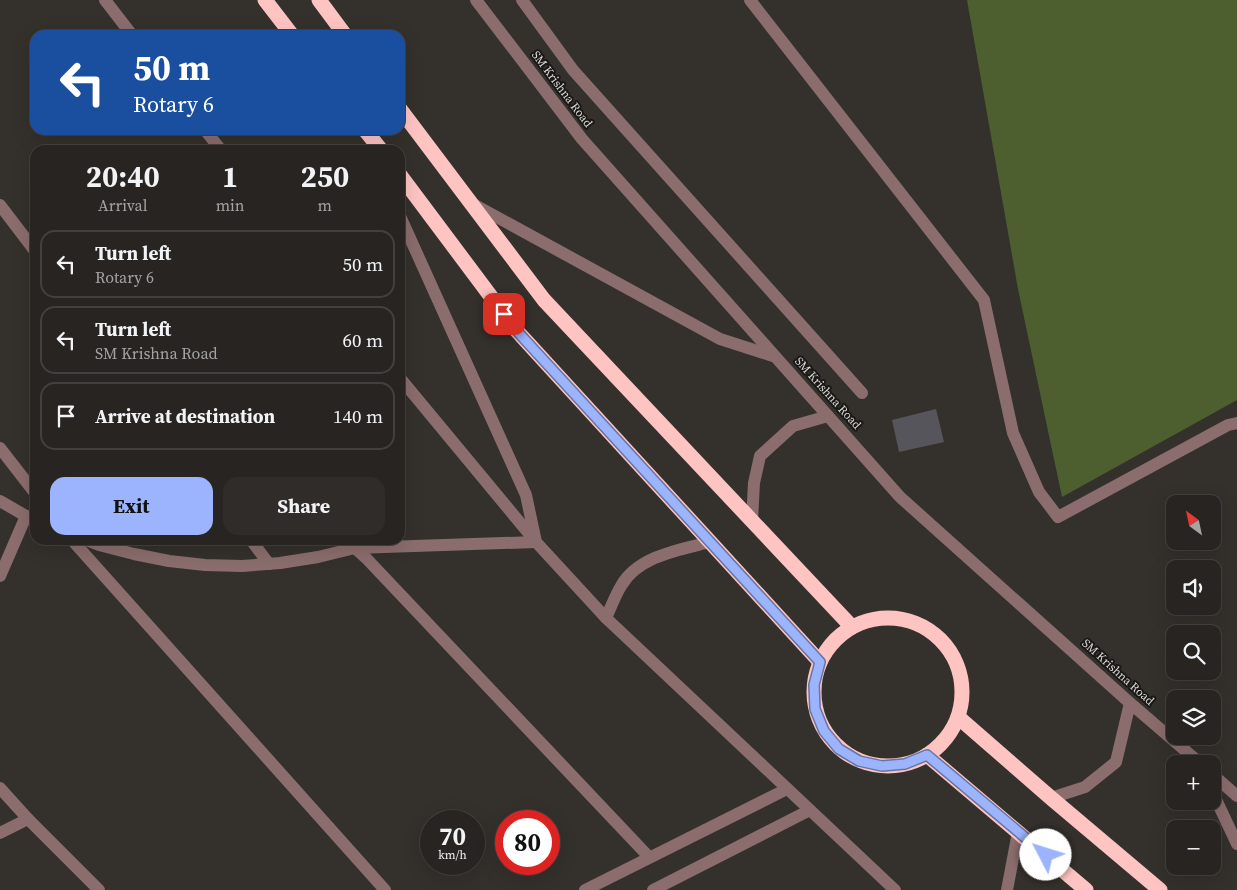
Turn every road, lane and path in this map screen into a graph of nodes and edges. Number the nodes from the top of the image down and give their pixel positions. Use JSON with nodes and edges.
{"nodes":[{"id":1,"x":104,"y":0,"type":"edge"},
{"id":2,"x":265,"y":0,"type":"edge"},
{"id":3,"x":318,"y":0,"type":"edge"},
{"id":4,"x":476,"y":0,"type":"edge"},
{"id":5,"x":522,"y":0,"type":"edge"},
{"id":6,"x":750,"y":0,"type":"edge"},
{"id":7,"x":128,"y":30,"type":"edge"},
{"id":8,"x":288,"y":30,"type":"edge"},
{"id":9,"x":341,"y":30,"type":"edge"},
{"id":10,"x":405,"y":116,"type":"edge"},
{"id":11,"x":209,"y":135,"type":"edge"},
{"id":12,"x":217,"y":145,"type":"edge"},
{"id":13,"x":405,"y":182,"type":"edge"},
{"id":14,"x":470,"y":203,"type":"junction"},
{"id":15,"x":0,"y":205,"type":"edge"},
{"id":16,"x":405,"y":227,"type":"edge"},
{"id":17,"x":30,"y":244,"type":"edge"},
{"id":18,"x":774,"y":356,"type":"junction"},
{"id":19,"x":405,"y":384,"type":"edge"},
{"id":20,"x":862,"y":393,"type":"dead end"},
{"id":21,"x":828,"y":416,"type":"junction"},
{"id":22,"x":1237,"y":423,"type":"edge"},
{"id":23,"x":0,"y":448,"type":"edge"},
{"id":24,"x":30,"y":487,"type":"edge"},
{"id":25,"x":0,"y":502,"type":"edge"},
{"id":26,"x":30,"y":518,"type":"edge"},
{"id":27,"x":752,"y":521,"type":"junction"},
{"id":28,"x":536,"y":542,"type":"junction"},
{"id":29,"x":710,"y":542,"type":"junction"},
{"id":30,"x":76,"y":545,"type":"edge"},
{"id":31,"x":99,"y":545,"type":"edge"},
{"id":32,"x":255,"y":545,"type":"edge"},
{"id":33,"x":355,"y":548,"type":"junction"},
{"id":34,"x":269,"y":564,"type":"junction"},
{"id":35,"x":0,"y":576,"type":"edge"},
{"id":36,"x":606,"y":618,"type":"junction"},
{"id":37,"x":852,"y":627,"type":"junction"},
{"id":38,"x":820,"y":662,"type":"junction"},
{"id":39,"x":1130,"y":702,"type":"junction"},
{"id":40,"x":958,"y":717,"type":"junction"},
{"id":41,"x":927,"y":755,"type":"junction"},
{"id":42,"x":1191,"y":755,"type":"edge"},
{"id":43,"x":1221,"y":782,"type":"edge"},
{"id":44,"x":0,"y":788,"type":"edge"},
{"id":45,"x":787,"y":790,"type":"junction"},
{"id":46,"x":1237,"y":796,"type":"edge"},
{"id":47,"x":1051,"y":798,"type":"junction"},
{"id":48,"x":810,"y":810,"type":"junction"},
{"id":49,"x":1221,"y":810,"type":"edge"},
{"id":50,"x":28,"y":819,"type":"junction"},
{"id":51,"x":1018,"y":832,"type":"junction"},
{"id":52,"x":0,"y":833,"type":"edge"},
{"id":53,"x":1237,"y":844,"type":"edge"},
{"id":54,"x":650,"y":857,"type":"junction"},
{"id":55,"x":99,"y":890,"type":"edge"},
{"id":56,"x":385,"y":890,"type":"edge"},
{"id":57,"x":585,"y":890,"type":"edge"},
{"id":58,"x":653,"y":890,"type":"edge"},
{"id":59,"x":895,"y":890,"type":"edge"},
{"id":60,"x":1007,"y":890,"type":"edge"},
{"id":61,"x":1086,"y":890,"type":"edge"},
{"id":62,"x":1160,"y":890,"type":"edge"}],
"edges":[{"from":1,"to":7,"type":"street"},
{"from":2,"to":8,"type":"highway"},
{"from":3,"to":9,"type":"highway"},
{"from":4,"to":18,"type":"street","name":"SM Krishna Road"},
{"from":5,"to":20,"type":"street"},
{"from":6,"to":22,"type":"street"},
{"from":10,"to":14,"type":"highway"},
{"from":11,"to":12,"type":"street"},
{"from":13,"to":29,"type":"highway"},
{"from":14,"to":18,"type":"street"},
{"from":14,"to":27,"type":"highway"},
{"from":15,"to":17,"type":"street"},
{"from":16,"to":28,"type":"street"},
{"from":18,"to":21,"type":"street","name":"SM Krishna Road"},
{"from":19,"to":28,"type":"street"},
{"from":21,"to":27,"type":"street"},
{"from":21,"to":39,"type":"street","name":"SM Krishna Road"},
{"from":23,"to":24,"type":"street"},
{"from":25,"to":26,"type":"street"},
{"from":26,"to":35,"type":"street"},
{"from":27,"to":37,"type":"highway"},
{"from":28,"to":33,"type":"street"},
{"from":28,"to":36,"type":"street"},
{"from":29,"to":36,"type":"street"},
{"from":29,"to":38,"type":"highway"},
{"from":30,"to":56,"type":"street"},
{"from":31,"to":34,"type":"street"},
{"from":32,"to":34,"type":"street"},
{"from":33,"to":34,"type":"street"},
{"from":33,"to":54,"type":"street"},
{"from":36,"to":45,"type":"street"},
{"from":37,"to":38,"type":"highway"},
{"from":37,"to":40,"type":"highway"},
{"from":38,"to":41,"type":"highway"},
{"from":39,"to":42,"type":"street","name":"SM Krishna Road"},
{"from":39,"to":47,"type":"street"},
{"from":40,"to":41,"type":"highway"},
{"from":40,"to":47,"type":"highway"},
{"from":41,"to":51,"type":"highway"},
{"from":43,"to":46,"type":"street"},
{"from":44,"to":50,"type":"street"},
{"from":45,"to":48,"type":"street"},
{"from":45,"to":54,"type":"street"},
{"from":47,"to":62,"type":"highway"},
{"from":48,"to":58,"type":"street"},
{"from":48,"to":59,"type":"street"},
{"from":49,"to":53,"type":"street"},
{"from":50,"to":52,"type":"street"},
{"from":50,"to":55,"type":"street"},
{"from":51,"to":60,"type":"street"},
{"from":51,"to":61,"type":"highway"},
{"from":54,"to":57,"type":"street"}]}
